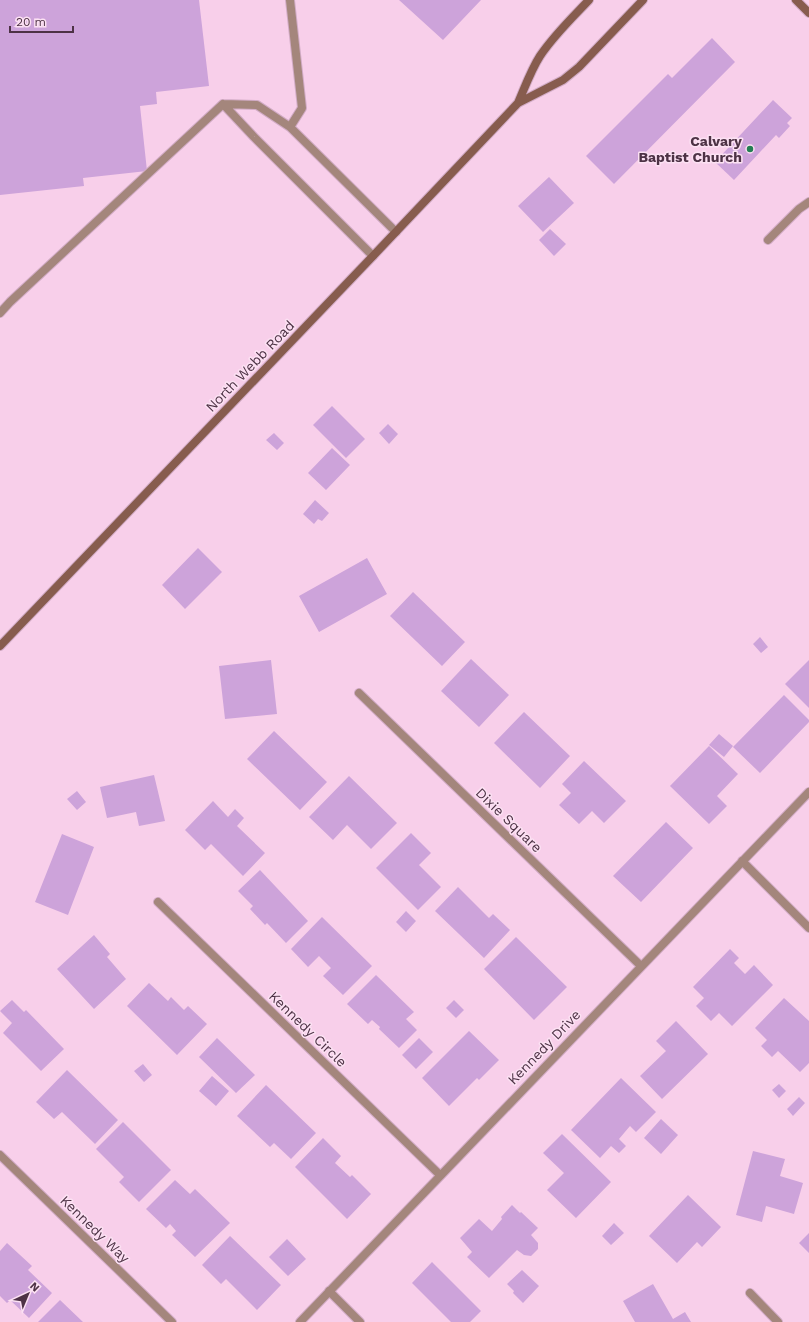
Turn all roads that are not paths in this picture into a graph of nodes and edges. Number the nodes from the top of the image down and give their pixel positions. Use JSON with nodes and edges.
{"nodes":[{"id":1,"x":290,"y":0,"type":"edge"},
{"id":2,"x":589,"y":0,"type":"edge"},
{"id":3,"x":644,"y":0,"type":"edge"},
{"id":4,"x":796,"y":0,"type":"edge"},
{"id":5,"x":809,"y":13,"type":"edge"},
{"id":6,"x":518,"y":103,"type":"junction"},
{"id":7,"x":223,"y":104,"type":"junction"},
{"id":8,"x":290,"y":127,"type":"junction"},
{"id":9,"x":809,"y":202,"type":"edge"},
{"id":10,"x":396,"y":232,"type":"junction"},
{"id":11,"x":768,"y":240,"type":"dead end"},
{"id":12,"x":373,"y":256,"type":"junction"},
{"id":13,"x":0,"y":313,"type":"edge"},
{"id":14,"x":0,"y":646,"type":"edge"},
{"id":15,"x":359,"y":693,"type":"dead end"},
{"id":16,"x":809,"y":792,"type":"edge"},
{"id":17,"x":742,"y":861,"type":"junction"},
{"id":18,"x":158,"y":902,"type":"dead end"},
{"id":19,"x":809,"y":928,"type":"edge"},
{"id":20,"x":640,"y":966,"type":"junction"},
{"id":21,"x":0,"y":1155,"type":"edge"},
{"id":22,"x":440,"y":1175,"type":"junction"},
{"id":23,"x":329,"y":1291,"type":"junction"},
{"id":24,"x":750,"y":1294,"type":"dead end"},
{"id":25,"x":172,"y":1322,"type":"edge"},
{"id":26,"x":300,"y":1322,"type":"edge"},
{"id":27,"x":360,"y":1322,"type":"edge"},
{"id":28,"x":778,"y":1322,"type":"edge"}],
"edges":[{"from":1,"to":8,"type":"street"},
{"from":2,"to":6,"type":"main road","name":"North Webb Road"},
{"from":3,"to":6,"type":"main road","name":"North Webb Road"},
{"from":4,"to":5,"type":"main road"},
{"from":6,"to":10,"type":"main road","name":"North Webb Road"},
{"from":7,"to":8,"type":"street"},
{"from":7,"to":12,"type":"street"},
{"from":7,"to":13,"type":"street"},
{"from":8,"to":10,"type":"street"},
{"from":9,"to":11,"type":"street"},
{"from":10,"to":12,"type":"main road","name":"North Webb Road"},
{"from":12,"to":14,"type":"main road","name":"North Webb Road"},
{"from":15,"to":20,"type":"street","name":"Dixie Square"},
{"from":16,"to":17,"type":"street","name":"Kennedy Drive"},
{"from":17,"to":19,"type":"street"},
{"from":17,"to":20,"type":"street","name":"Kennedy Drive"},
{"from":18,"to":22,"type":"street","name":"Kennedy Circle"},
{"from":20,"to":22,"type":"street","name":"Kennedy Drive"},
{"from":21,"to":25,"type":"street","name":"Kennedy Way"},
{"from":22,"to":23,"type":"street","name":"Kennedy Drive"},
{"from":23,"to":26,"type":"street","name":"Kennedy Drive"},
{"from":23,"to":27,"type":"street"},
{"from":24,"to":28,"type":"street"}]}
